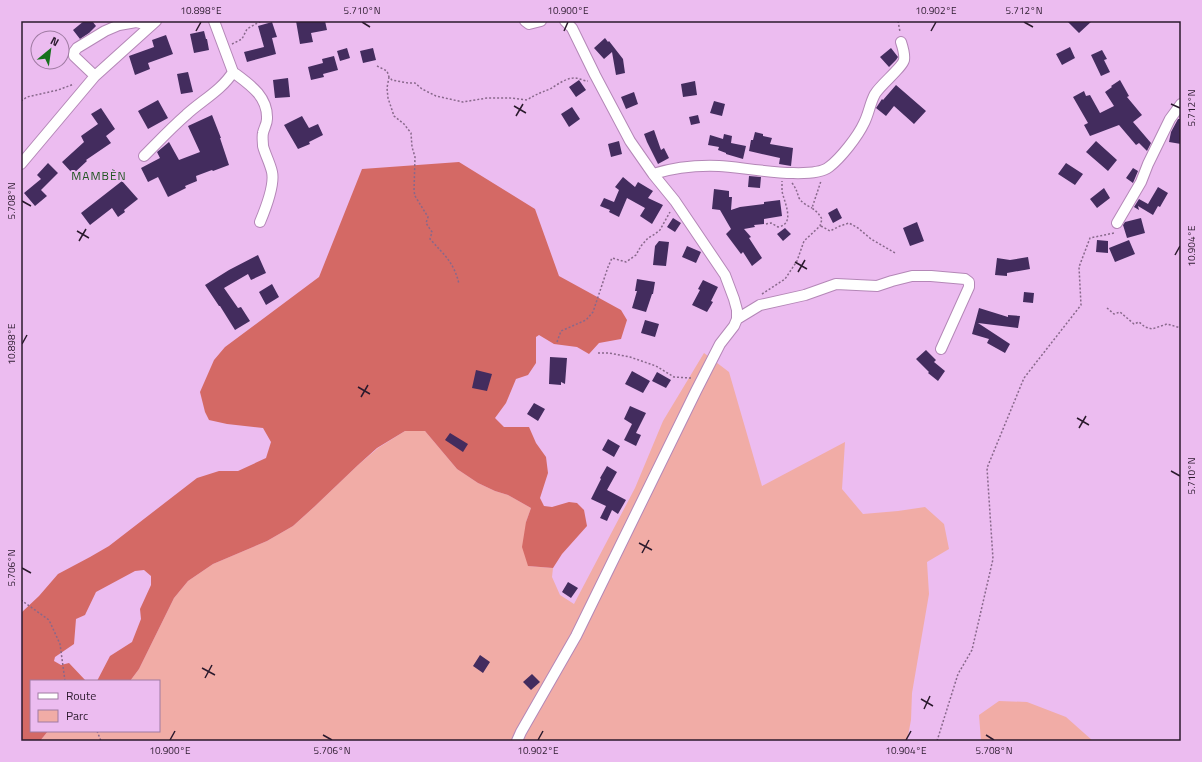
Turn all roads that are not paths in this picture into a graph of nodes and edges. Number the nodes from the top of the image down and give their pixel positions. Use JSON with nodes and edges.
{"nodes":[{"id":1,"x":214,"y":21,"type":"edge"},
{"id":2,"x":525,"y":21,"type":"edge"},
{"id":3,"x":541,"y":21,"type":"edge"},
{"id":4,"x":566,"y":21,"type":"edge"},
{"id":5,"x":153,"y":23,"type":"edge"},
{"id":6,"x":901,"y":42,"type":"dead end"},
{"id":7,"x":233,"y":72,"type":"junction"},
{"id":8,"x":95,"y":76,"type":"junction"},
{"id":9,"x":1181,"y":104,"type":"edge"},
{"id":10,"x":144,"y":156,"type":"dead end"},
{"id":11,"x":21,"y":164,"type":"edge"},
{"id":12,"x":653,"y":174,"type":"junction"},
{"id":13,"x":260,"y":222,"type":"dead end"},
{"id":14,"x":1117,"y":223,"type":"road end"},
{"id":15,"x":737,"y":319,"type":"junction"},
{"id":16,"x":941,"y":349,"type":"dead end"},
{"id":17,"x":517,"y":741,"type":"edge"}],
"edges":[{"from":1,"to":7,"type":"street"},
{"from":2,"to":3,"type":"street"},
{"from":4,"to":12,"type":"street"},
{"from":5,"to":8,"type":"street"},
{"from":5,"to":8,"type":"street"},
{"from":6,"to":12,"type":"street"},
{"from":7,"to":10,"type":"street"},
{"from":7,"to":13,"type":"street"},
{"from":8,"to":11,"type":"street"},
{"from":9,"to":14,"type":"street"},
{"from":12,"to":15,"type":"street"},
{"from":15,"to":16,"type":"street"},
{"from":15,"to":17,"type":"street"}]}
